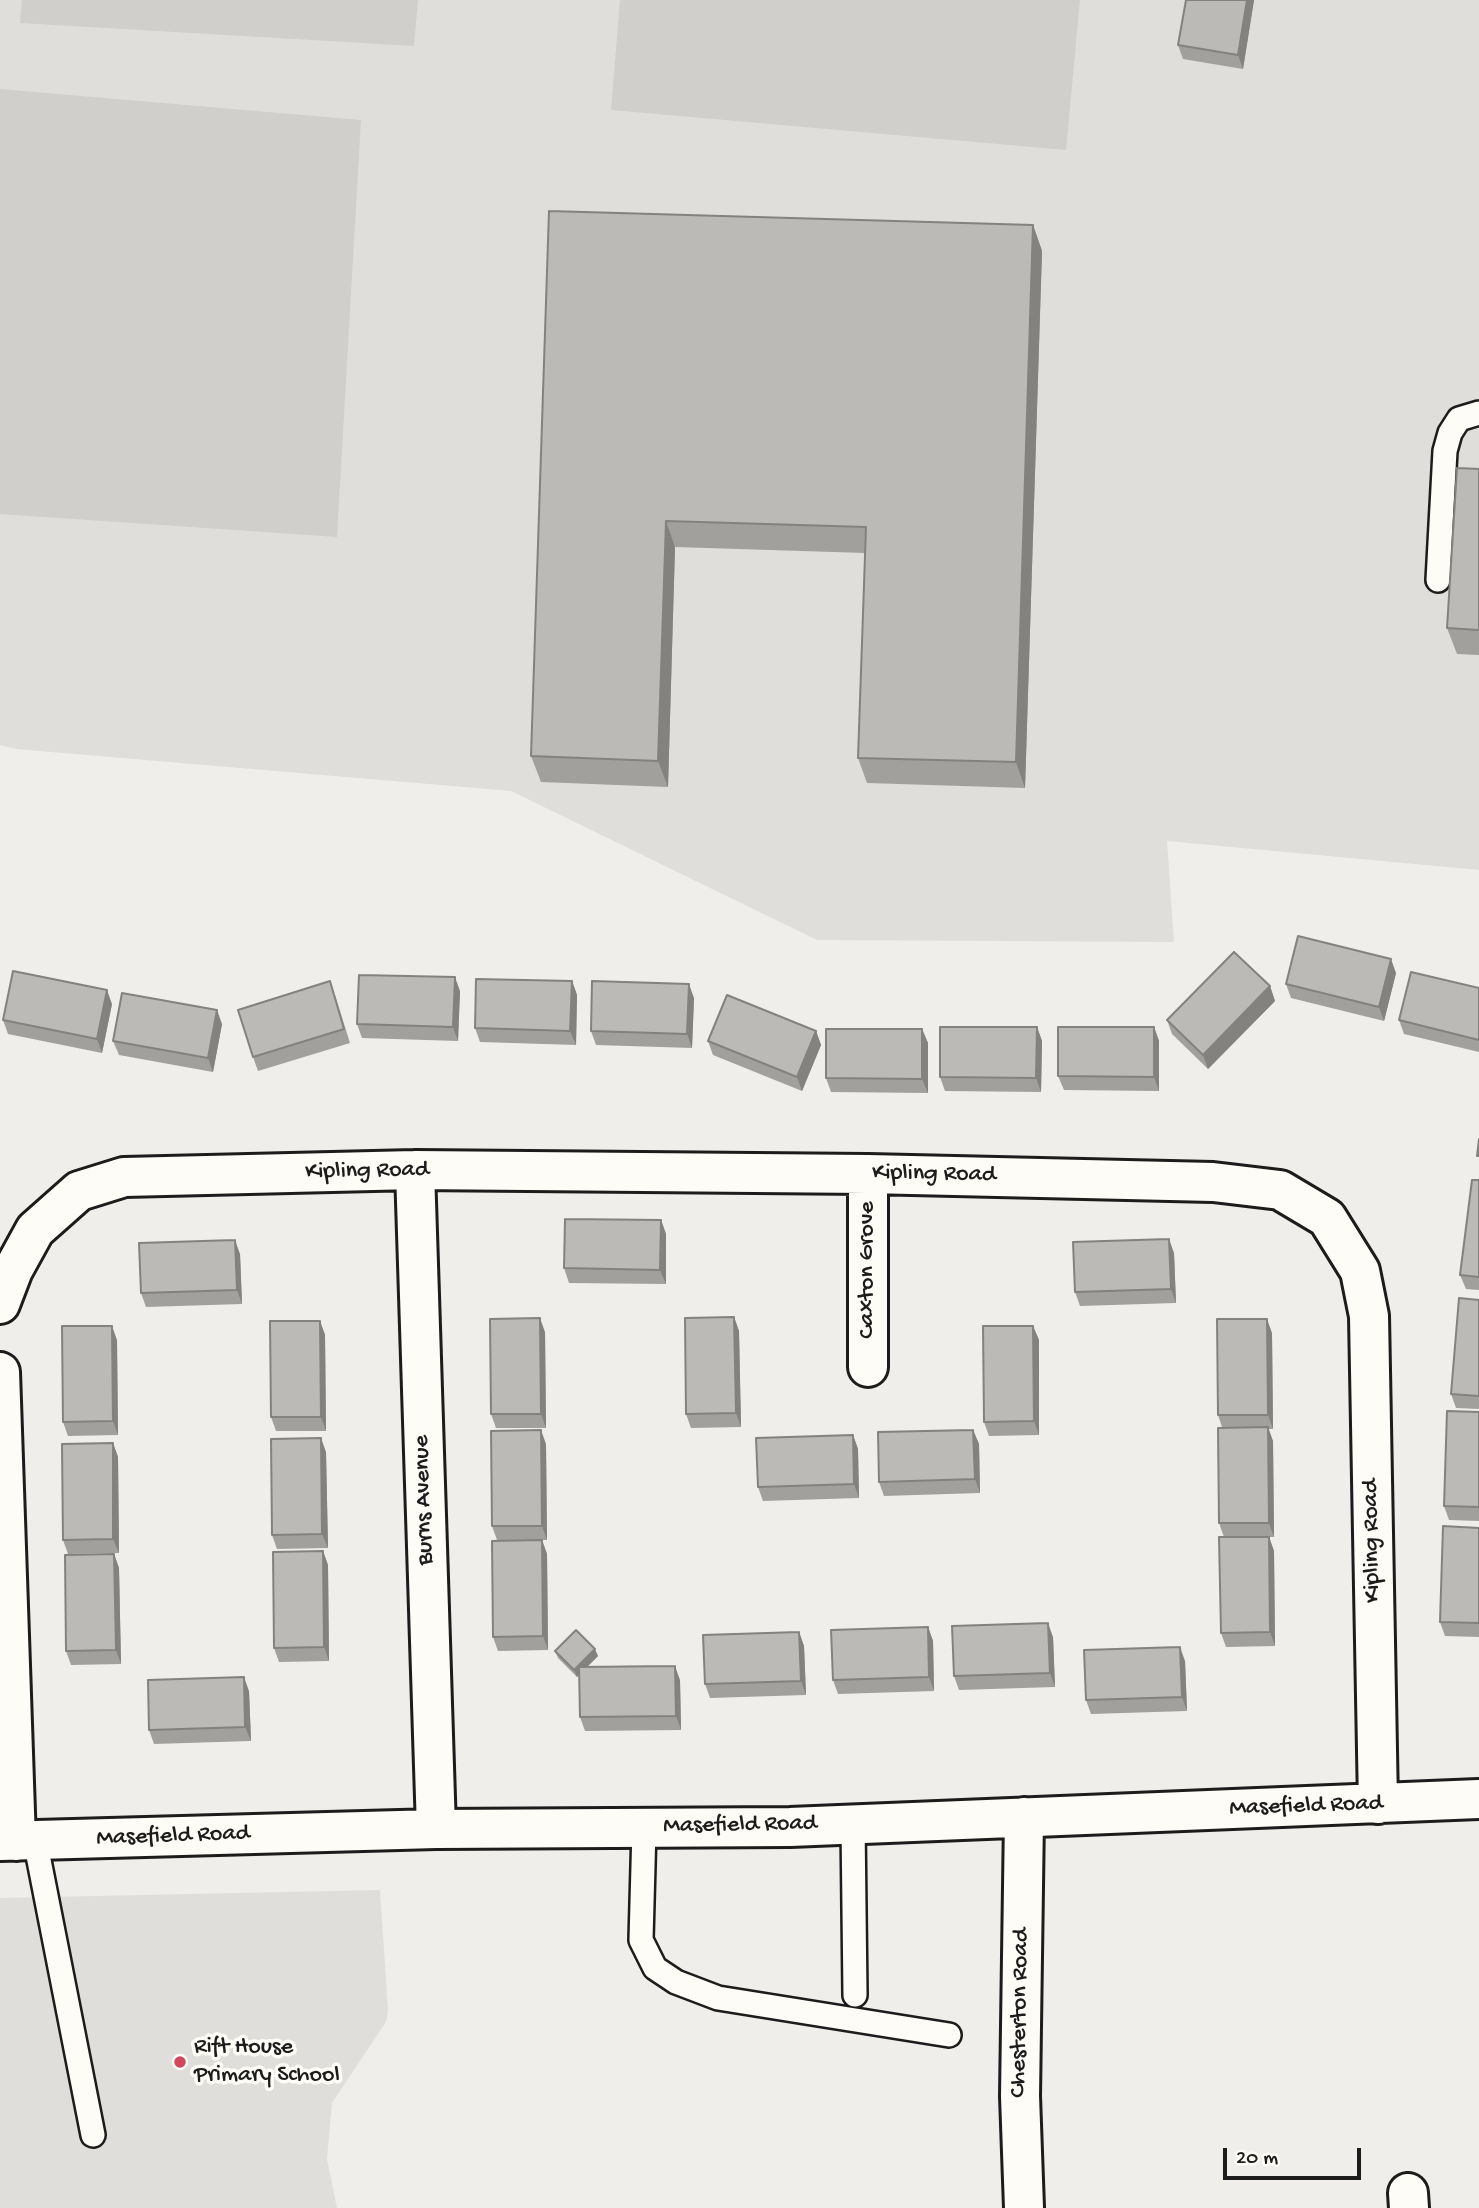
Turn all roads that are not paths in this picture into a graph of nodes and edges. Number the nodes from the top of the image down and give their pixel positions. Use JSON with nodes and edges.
{"nodes":[{"id":1,"x":1479,"y":412,"type":"edge"},
{"id":2,"x":1438,"y":580,"type":"dead end"},
{"id":3,"x":415,"y":1171,"type":"junction"},
{"id":4,"x":867,"y":1174,"type":"junction"},
{"id":5,"x":3,"y":1290,"type":"edge"},
{"id":6,"x":867,"y":1367,"type":"dead end"},
{"id":7,"x":0,"y":1372,"type":"edge"},
{"id":8,"x":1479,"y":1800,"type":"edge"},
{"id":9,"x":1378,"y":1804,"type":"junction"},
{"id":10,"x":1024,"y":1817,"type":"junction"},
{"id":11,"x":853,"y":1823,"type":"junction"},
{"id":12,"x":644,"y":1828,"type":"junction"},
{"id":13,"x":436,"y":1829,"type":"junction"},
{"id":14,"x":17,"y":1841,"type":"edge"},
{"id":15,"x":855,"y":1995,"type":"dead end"},
{"id":16,"x":948,"y":2035,"type":"dead end"},
{"id":17,"x":93,"y":2135,"type":"dead end"},
{"id":18,"x":1024,"y":2208,"type":"edge"}],
"edges":[{"from":1,"to":2,"type":"lane"},
{"from":3,"to":4,"type":"street","name":"Kipling Road"},
{"from":3,"to":5,"type":"street","name":"Kipling Road"},
{"from":3,"to":13,"type":"street","name":"Burns Avenue"},
{"from":4,"to":6,"type":"street","name":"Caxton Grove"},
{"from":4,"to":9,"type":"street","name":"Kipling Road"},
{"from":7,"to":14,"type":"street"},
{"from":8,"to":9,"type":"street","name":"Masefield Road"},
{"from":9,"to":10,"type":"street","name":"Masefield Road"},
{"from":10,"to":11,"type":"street","name":"Masefield Road"},
{"from":10,"to":18,"type":"street","name":"Chesterton Road"},
{"from":11,"to":12,"type":"street","name":"Masefield Road"},
{"from":11,"to":15,"type":"lane"},
{"from":12,"to":13,"type":"street","name":"Masefield Road"},
{"from":12,"to":16,"type":"lane"},
{"from":13,"to":14,"type":"street","name":"Masefield Road"},
{"from":14,"to":17,"type":"lane"}]}
